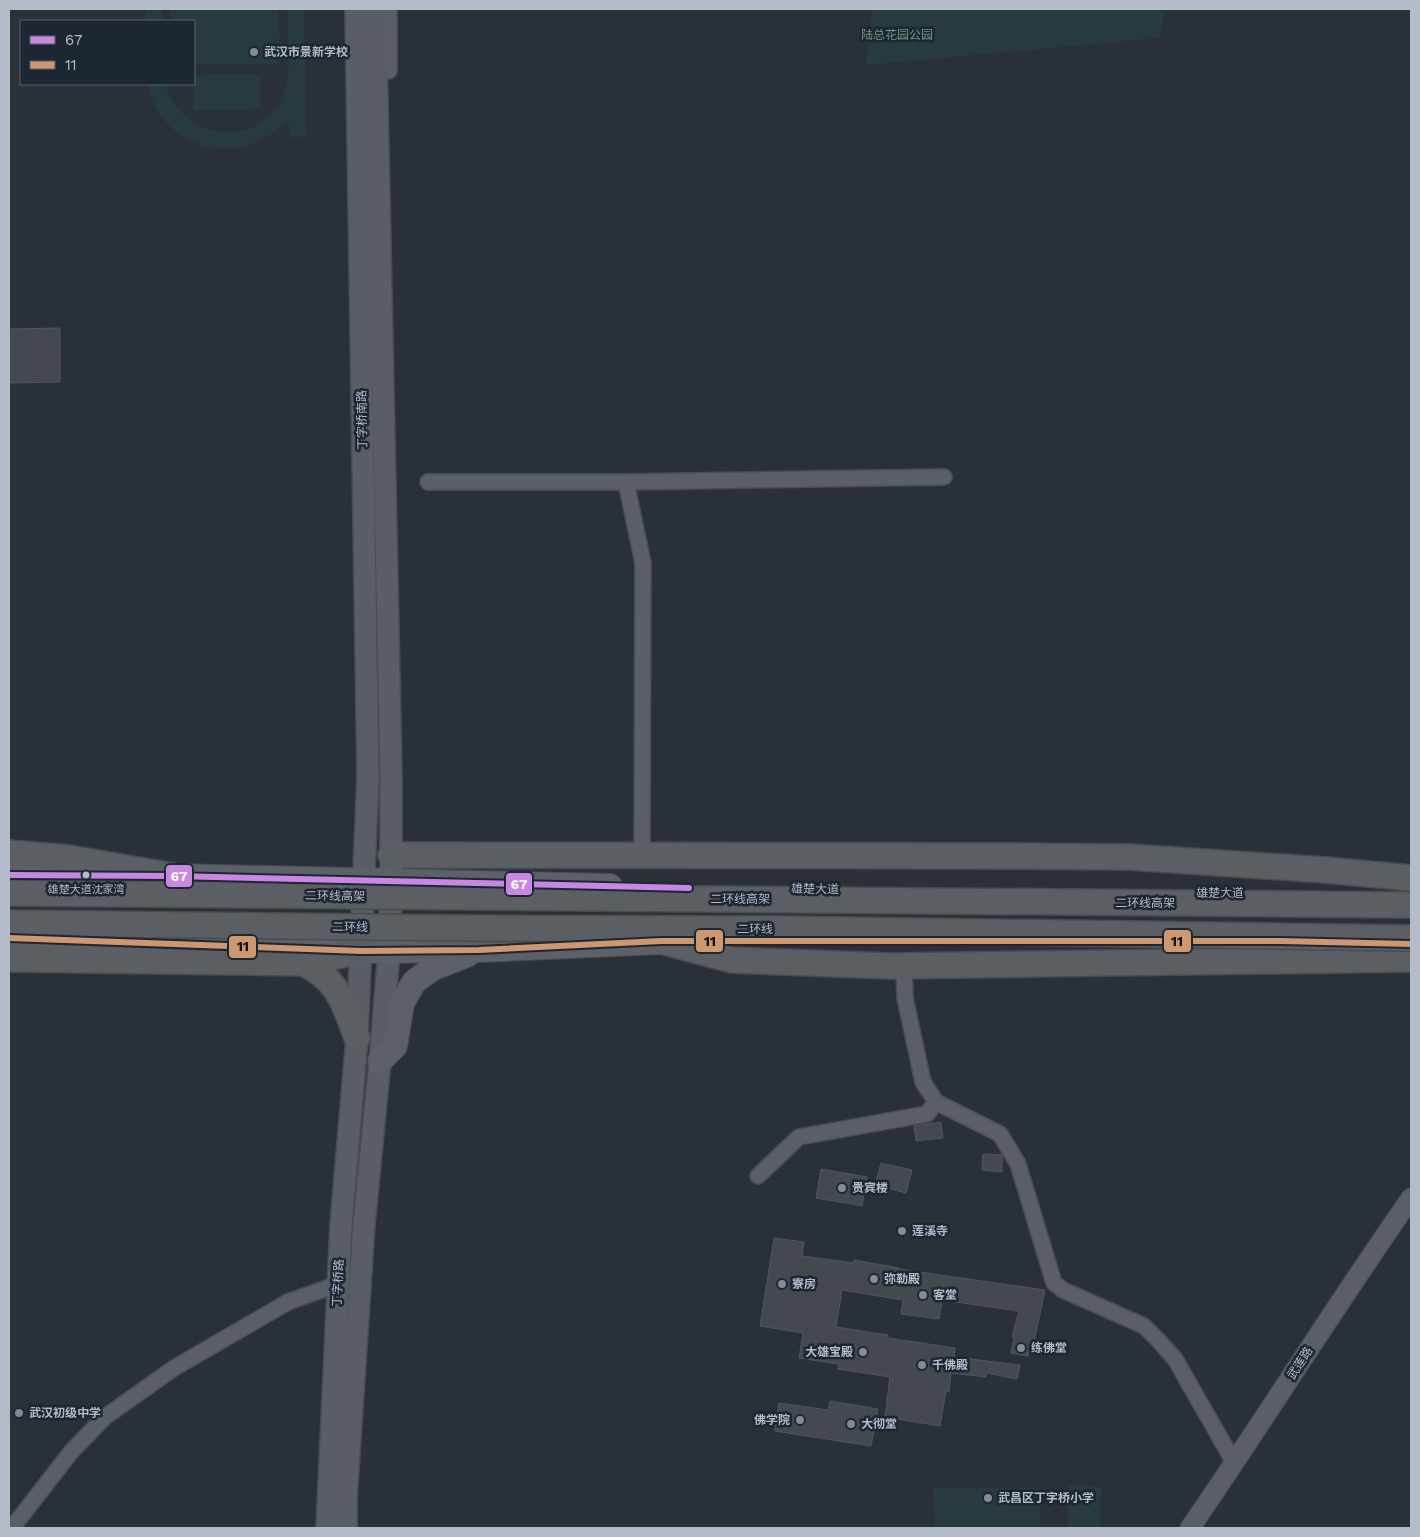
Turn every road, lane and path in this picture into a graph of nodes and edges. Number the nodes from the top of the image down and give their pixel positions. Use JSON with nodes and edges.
{"nodes":[{"id":1,"x":356,"y":9,"type":"edge"},
{"id":2,"x":375,"y":9,"type":"edge"},
{"id":3,"x":389,"y":9,"type":"edge"},
{"id":4,"x":390,"y":71,"type":"dead end"},
{"id":5,"x":944,"y":476,"type":"dead end"},
{"id":6,"x":428,"y":482,"type":"dead end"},
{"id":7,"x":626,"y":482,"type":"junction"},
{"id":8,"x":9,"y":852,"type":"edge"},
{"id":9,"x":391,"y":855,"type":"junction"},
{"id":10,"x":642,"y":856,"type":"junction"},
{"id":11,"x":9,"y":875,"type":"edge"},
{"id":12,"x":173,"y":876,"type":"junction"},
{"id":13,"x":1411,"y":878,"type":"edge"},
{"id":14,"x":364,"y":880,"type":"junction"},
{"id":15,"x":391,"y":881,"type":"junction"},
{"id":16,"x":9,"y":893,"type":"edge"},
{"id":17,"x":1411,"y":898,"type":"edge"},
{"id":18,"x":1411,"y":905,"type":"edge"},
{"id":19,"x":9,"y":923,"type":"edge"},
{"id":20,"x":9,"y":938,"type":"edge"},
{"id":21,"x":1411,"y":938,"type":"edge"},
{"id":22,"x":661,"y":941,"type":"junction"},
{"id":23,"x":1411,"y":944,"type":"edge"},
{"id":24,"x":479,"y":950,"type":"junction"},
{"id":25,"x":361,"y":951,"type":"junction"},
{"id":26,"x":388,"y":951,"type":"junction"},
{"id":27,"x":9,"y":959,"type":"edge"},
{"id":28,"x":1411,"y":959,"type":"edge"},
{"id":29,"x":303,"y":963,"type":"junction"},
{"id":30,"x":904,"y":966,"type":"junction"},
{"id":31,"x":357,"y":1038,"type":"junction"},
{"id":32,"x":380,"y":1061,"type":"junction"},
{"id":33,"x":936,"y":1102,"type":"junction"},
{"id":34,"x":758,"y":1176,"type":"dead end"},
{"id":35,"x":1411,"y":1198,"type":"edge"},
{"id":36,"x":338,"y":1284,"type":"junction"},
{"id":37,"x":1235,"y":1464,"type":"junction"},
{"id":38,"x":12,"y":1528,"type":"edge"},
{"id":39,"x":327,"y":1528,"type":"edge"},
{"id":40,"x":346,"y":1528,"type":"edge"},
{"id":41,"x":1190,"y":1528,"type":"edge"}],
"edges":[{"from":1,"to":14,"type":"main road","name":"丁字桥南路"},
{"from":2,"to":9,"type":"main road","name":"丁字桥南路"},
{"from":3,"to":4,"type":"street"},
{"from":5,"to":7,"type":"street"},
{"from":6,"to":7,"type":"street"},
{"from":7,"to":10,"type":"street"},
{"from":8,"to":12,"type":"highway"},
{"from":9,"to":10,"type":"highway"},
{"from":9,"to":15,"type":"main road","name":"丁字桥南路"},
{"from":10,"to":13,"type":"highway"},
{"from":11,"to":12,"type":"main road","name":"雄楚大道"},
{"from":12,"to":14,"type":"main road","name":"雄楚大道"},
{"from":14,"to":15,"type":"main road","name":"雄楚大道"},
{"from":14,"to":25,"type":"main road","name":"丁字桥南路"},
{"from":15,"to":17,"type":"main road","name":"雄楚大道"},
{"from":15,"to":26,"type":"main road","name":"丁字桥南路"},
{"from":16,"to":18,"type":"highway","name":"二环线高架","bridge":true},
{"from":19,"to":21,"type":"highway","name":"二环线","bridge":true},
{"from":20,"to":25,"type":"main road"},
{"from":22,"to":23,"type":"main road"},
{"from":22,"to":24,"type":"main road"},
{"from":22,"to":30,"type":"highway"},
{"from":24,"to":26,"type":"main road"},
{"from":24,"to":32,"type":"main road"},
{"from":25,"to":26,"type":"main road"},
{"from":25,"to":29,"type":"highway"},
{"from":25,"to":31,"type":"main road","name":"丁字桥路"},
{"from":26,"to":32,"type":"main road","name":"丁字桥路"},
{"from":27,"to":29,"type":"highway"},
{"from":28,"to":30,"type":"highway"},
{"from":29,"to":31,"type":"highway"},
{"from":30,"to":33,"type":"street"},
{"from":31,"to":36,"type":"main road","name":"丁字桥路"},
{"from":32,"to":40,"type":"main road","name":"丁字桥路"},
{"from":33,"to":34,"type":"street"},
{"from":33,"to":37,"type":"street"},
{"from":35,"to":37,"type":"street","name":"武莲路"},
{"from":36,"to":38,"type":"street"},
{"from":36,"to":39,"type":"main road","name":"丁字桥路"},
{"from":37,"to":41,"type":"street","name":"武莲路"}]}
